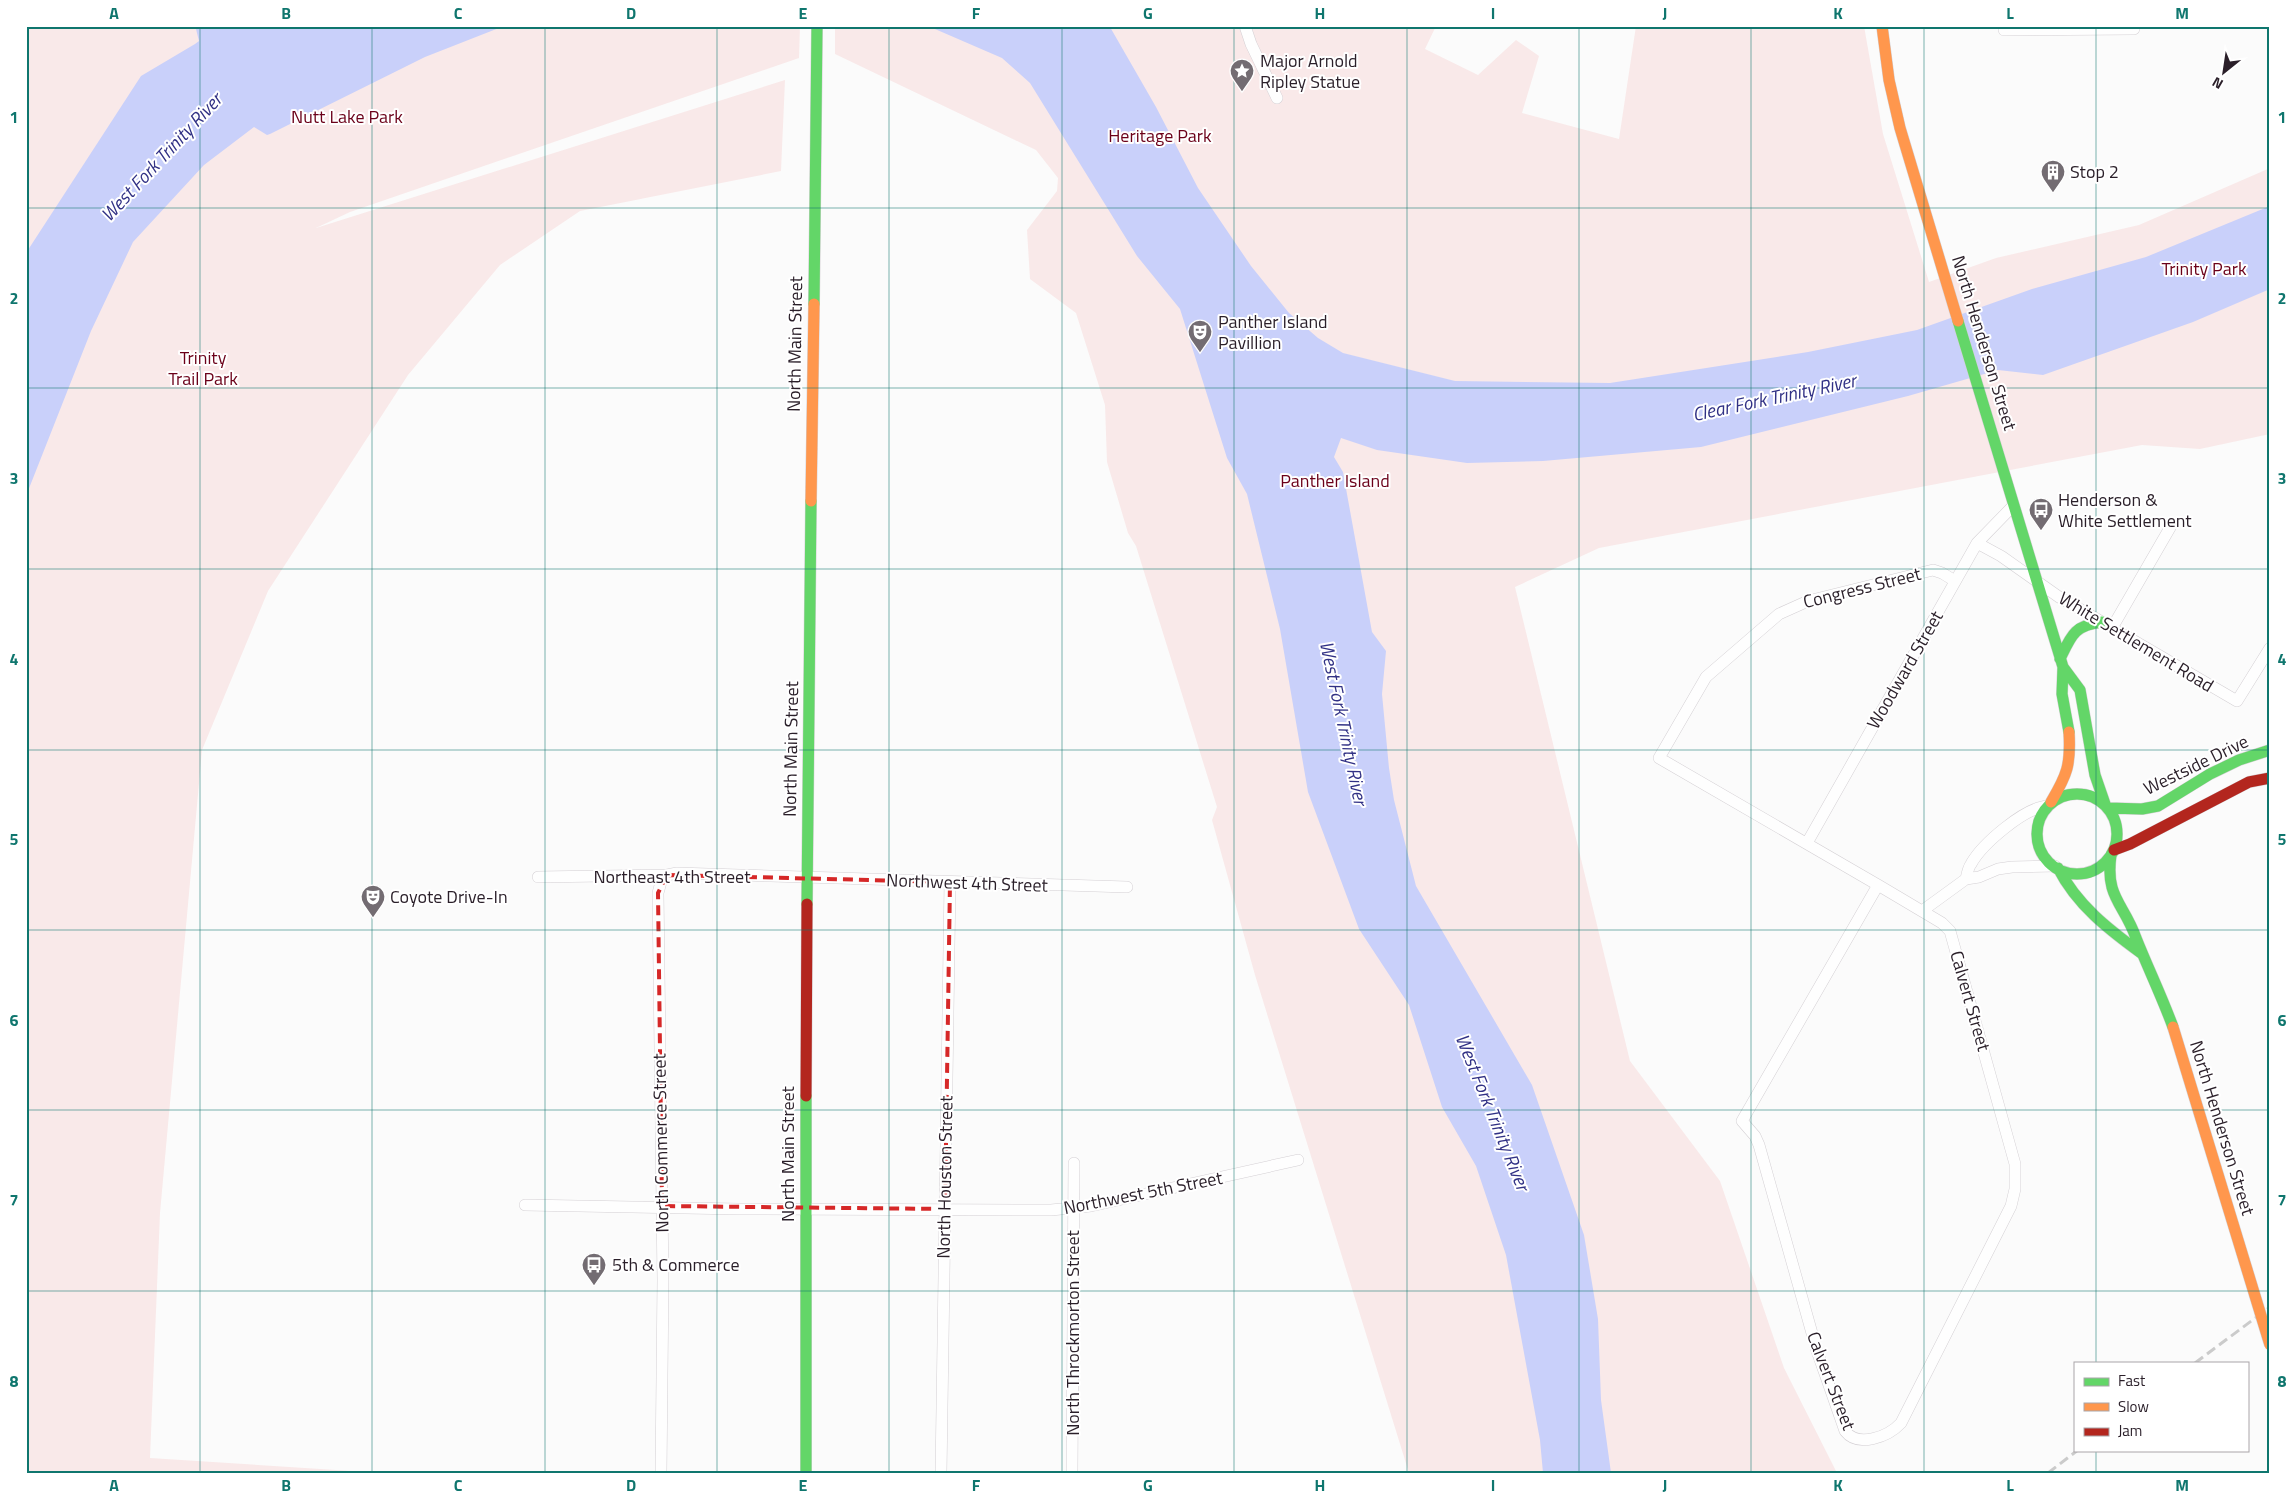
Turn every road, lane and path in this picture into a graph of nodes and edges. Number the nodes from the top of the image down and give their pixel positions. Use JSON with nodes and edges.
{"nodes":[{"id":1,"x":817,"y":26,"type":"edge"},
{"id":2,"x":1246,"y":26,"type":"edge"},
{"id":3,"x":1882,"y":26,"type":"edge"},
{"id":4,"x":2004,"y":28,"type":"edge"},
{"id":5,"x":2134,"y":28,"type":"edge"},
{"id":6,"x":1277,"y":98,"type":"dead end"},
{"id":7,"x":2013,"y":506,"type":"junction"},
{"id":8,"x":2171,"y":526,"type":"dead end"},
{"id":9,"x":1977,"y":543,"type":"junction"},
{"id":10,"x":1955,"y":581,"type":"junction"},
{"id":11,"x":2038,"y":581,"type":"junction"},
{"id":12,"x":2102,"y":622,"type":"junction"},
{"id":13,"x":2112,"y":628,"type":"junction"},
{"id":14,"x":2270,"y":648,"type":"edge"},
{"id":15,"x":2062,"y":663,"type":"junction"},
{"id":16,"x":2270,"y":750,"type":"edge"},
{"id":17,"x":1659,"y":758,"type":"joint"},
{"id":18,"x":2270,"y":778,"type":"edge"},
{"id":19,"x":2050,"y":804,"type":"junction"},
{"id":20,"x":2106,"y":806,"type":"junction"},
{"id":21,"x":1807,"y":842,"type":"junction"},
{"id":22,"x":2112,"y":853,"type":"junction"},
{"id":23,"x":2057,"y":867,"type":"junction"},
{"id":24,"x":667,"y":875,"type":"junction"},
{"id":25,"x":538,"y":877,"type":"dead end"},
{"id":26,"x":807,"y":879,"type":"junction"},
{"id":27,"x":1966,"y":879,"type":"junction"},
{"id":28,"x":950,"y":882,"type":"junction"},
{"id":29,"x":1878,"y":885,"type":"junction"},
{"id":30,"x":1128,"y":887,"type":"dead end"},
{"id":31,"x":1922,"y":911,"type":"junction"},
{"id":32,"x":2141,"y":953,"type":"junction"},
{"id":33,"x":1298,"y":1160,"type":"dead end"},
{"id":34,"x":1074,"y":1163,"type":"dead end"},
{"id":35,"x":525,"y":1205,"type":"dead end"},
{"id":36,"x":662,"y":1206,"type":"junction"},
{"id":37,"x":1074,"y":1208,"type":"junction"},
{"id":38,"x":945,"y":1209,"type":"junction"},
{"id":39,"x":805,"y":1210,"type":"junction"},
{"id":40,"x":2270,"y":1345,"type":"edge"},
{"id":41,"x":661,"y":1473,"type":"edge"},
{"id":42,"x":806,"y":1473,"type":"edge"},
{"id":43,"x":941,"y":1473,"type":"edge"},
{"id":44,"x":1072,"y":1473,"type":"edge"}],
"edges":[{"from":1,"to":26,"type":"main road","name":"North Main Street"},
{"from":2,"to":6,"type":"street"},
{"from":3,"to":7,"type":"main road","name":"North Henderson Street"},
{"from":4,"to":5,"type":"street"},
{"from":7,"to":9,"type":"street","name":"Woodward Street"},
{"from":7,"to":11,"type":"main road","name":"North Henderson Street"},
{"from":8,"to":13,"type":"street"},
{"from":9,"to":10,"type":"street","name":"Woodward Street"},
{"from":9,"to":11,"type":"street","name":"White Settlement Road"},
{"from":10,"to":17,"type":"street","name":"Congress Street"},
{"from":10,"to":21,"type":"street","name":"Woodward Street"},
{"from":11,"to":12,"type":"street","name":"White Settlement Road"},
{"from":11,"to":15,"type":"main road","name":"North Henderson Street"},
{"from":12,"to":13,"type":"street","name":"White Settlement Road"},
{"from":12,"to":15,"type":"main road"},
{"from":13,"to":14,"type":"street","name":"White Settlement Road"},
{"from":15,"to":19,"type":"main road","name":"North Henderson Street"},
{"from":15,"to":20,"type":"main road","name":"North Henderson Street"},
{"from":16,"to":20,"type":"main road","name":"Westside Drive"},
{"from":17,"to":21,"type":"street","name":"Calvert Street"},
{"from":18,"to":22,"type":"main road"},
{"from":19,"to":20,"type":"main road"},
{"from":19,"to":23,"type":"main road"},
{"from":19,"to":27,"type":"street"},
{"from":20,"to":22,"type":"main road"},
{"from":21,"to":29,"type":"street","name":"Calvert Street"},
{"from":22,"to":23,"type":"main road"},
{"from":22,"to":32,"type":"main road","name":"North Henderson Street"},
{"from":23,"to":27,"type":"street"},
{"from":23,"to":32,"type":"main road","name":"North Henderson Street"},
{"from":24,"to":25,"type":"street","name":"Northeast 4th Street"},
{"from":24,"to":26,"type":"street","name":"Northeast 4th Street"},
{"from":24,"to":36,"type":"street","name":"North Commerce Street"},
{"from":26,"to":28,"type":"street","name":"Northwest 4th Street"},
{"from":26,"to":39,"type":"main road","name":"North Main Street"},
{"from":27,"to":31,"type":"street"},
{"from":28,"to":30,"type":"street","name":"Northwest 4th Street"},
{"from":28,"to":38,"type":"street","name":"North Houston Street"},
{"from":29,"to":31,"type":"street","name":"Calvert Street"},
{"from":29,"to":31,"type":"street","name":"Calvert Street"},
{"from":32,"to":40,"type":"main road","name":"North Henderson Street","bridge":true},
{"from":33,"to":37,"type":"street","name":"Northwest 5th Street"},
{"from":34,"to":37,"type":"street","name":"North Throckmorton Street"},
{"from":35,"to":36,"type":"street","name":"Northwest 5th Street"},
{"from":36,"to":39,"type":"street","name":"Northwest 5th Street"},
{"from":36,"to":41,"type":"street","name":"North Commerce Street"},
{"from":37,"to":38,"type":"street","name":"Northwest 5th Street"},
{"from":37,"to":44,"type":"street","name":"North Throckmorton Street"},
{"from":38,"to":39,"type":"street","name":"Northwest 5th Street"},
{"from":38,"to":43,"type":"street","name":"North Houston Street"},
{"from":39,"to":42,"type":"main road","name":"North Main Street"}]}
